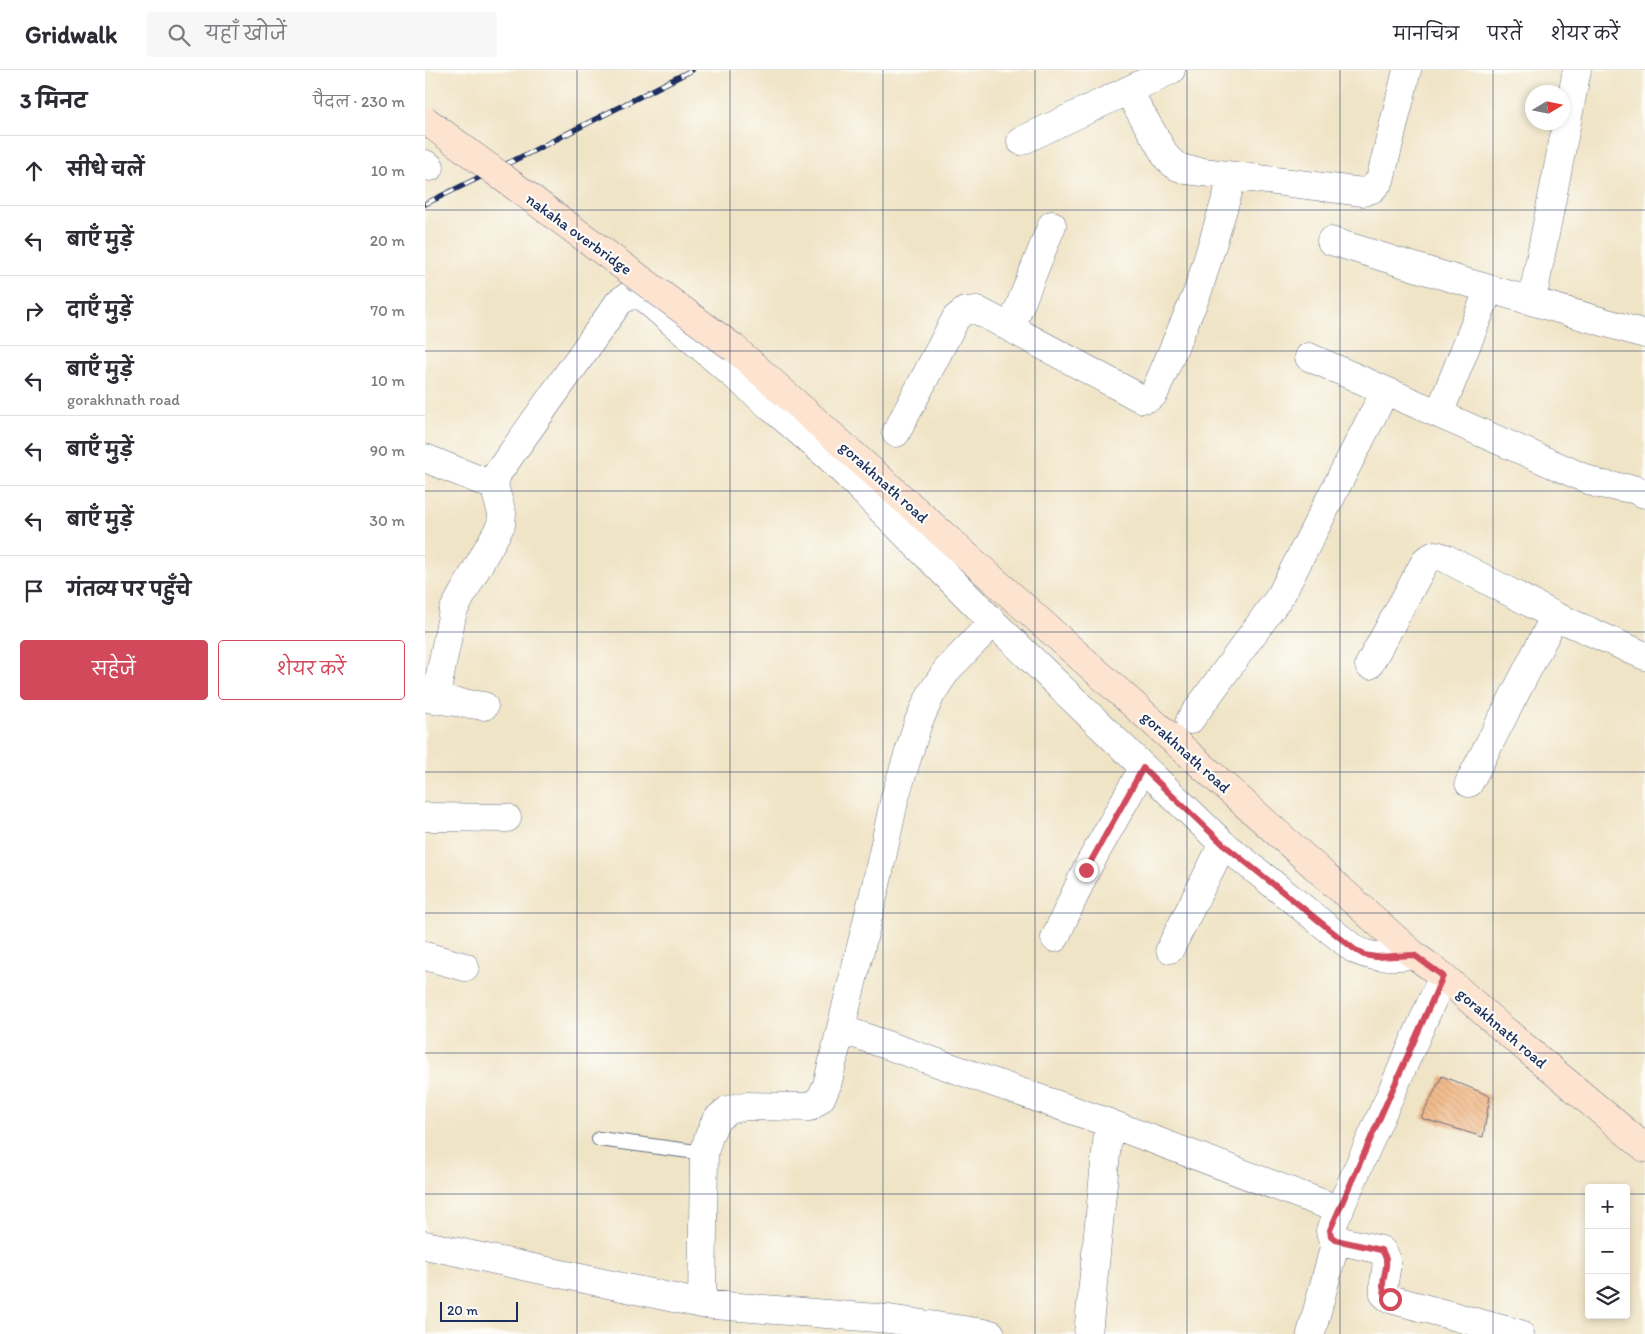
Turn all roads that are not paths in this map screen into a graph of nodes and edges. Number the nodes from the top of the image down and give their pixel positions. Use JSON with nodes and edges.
{"nodes":[{"id":1,"x":1171,"y":70,"type":"edge"},
{"id":2,"x":1407,"y":70,"type":"edge"},
{"id":3,"x":1577,"y":70,"type":"edge"},
{"id":4,"x":1128,"y":91,"type":"junction"},
{"id":5,"x":425,"y":120,"type":"edge"},
{"id":6,"x":1021,"y":141,"type":"dead end"},
{"id":7,"x":1233,"y":176,"type":"junction"},
{"id":8,"x":1052,"y":225,"type":"dead end"},
{"id":9,"x":1331,"y":241,"type":"dead end"},
{"id":10,"x":1489,"y":289,"type":"junction"},
{"id":11,"x":1532,"y":301,"type":"junction"},
{"id":12,"x":1011,"y":328,"type":"junction"},
{"id":13,"x":1645,"y":334,"type":"edge"},
{"id":14,"x":734,"y":348,"type":"joint"},
{"id":15,"x":1309,"y":357,"type":"dead end"},
{"id":16,"x":1385,"y":390,"type":"junction"},
{"id":17,"x":1439,"y":414,"type":"junction"},
{"id":18,"x":896,"y":434,"type":"dead end"},
{"id":19,"x":425,"y":458,"type":"edge"},
{"id":20,"x":494,"y":486,"type":"junction"},
{"id":21,"x":1645,"y":494,"type":"edge"},
{"id":22,"x":1555,"y":616,"type":"junction"},
{"id":23,"x":993,"y":622,"type":"junction"},
{"id":24,"x":1645,"y":656,"type":"edge"},
{"id":25,"x":1369,"y":665,"type":"dead end"},
{"id":26,"x":430,"y":699,"type":"edge"},
{"id":27,"x":485,"y":706,"type":"dead end"},
{"id":28,"x":1190,"y":720,"type":"dead end"},
{"id":29,"x":1143,"y":768,"type":"junction"},
{"id":30,"x":1469,"y":783,"type":"dead end"},
{"id":31,"x":425,"y":817,"type":"edge"},
{"id":32,"x":507,"y":818,"type":"dead end"},
{"id":33,"x":1223,"y":844,"type":"junction"},
{"id":34,"x":1055,"y":938,"type":"dead end"},
{"id":35,"x":1170,"y":950,"type":"dead end"},
{"id":36,"x":1414,"y":955,"type":"junction"},
{"id":37,"x":425,"y":956,"type":"edge"},
{"id":38,"x":465,"y":968,"type":"dead end"},
{"id":39,"x":1443,"y":976,"type":"junction"},
{"id":40,"x":841,"y":1029,"type":"junction"},
{"id":41,"x":1109,"y":1123,"type":"junction"},
{"id":42,"x":599,"y":1139,"type":"dead end"},
{"id":43,"x":1645,"y":1148,"type":"edge"},
{"id":44,"x":704,"y":1153,"type":"junction"},
{"id":45,"x":1340,"y":1210,"type":"junction"},
{"id":46,"x":1336,"y":1240,"type":"junction"},
{"id":47,"x":425,"y":1246,"type":"edge"},
{"id":48,"x":702,"y":1304,"type":"junction"},
{"id":49,"x":991,"y":1334,"type":"edge"},
{"id":50,"x":1088,"y":1334,"type":"edge"},
{"id":51,"x":1311,"y":1334,"type":"edge"},
{"id":52,"x":1520,"y":1334,"type":"edge"}],
"edges":[{"from":1,"to":4,"type":"street"},
{"from":2,"to":7,"type":"street"},
{"from":3,"to":11,"type":"street"},
{"from":4,"to":6,"type":"street"},
{"from":4,"to":7,"type":"street"},
{"from":5,"to":14,"type":"street","name":"nakaha overbridge","bridge":true},
{"from":7,"to":12,"type":"street"},
{"from":8,"to":12,"type":"street"},
{"from":9,"to":10,"type":"street"},
{"from":10,"to":11,"type":"street"},
{"from":10,"to":17,"type":"street"},
{"from":11,"to":13,"type":"street"},
{"from":12,"to":18,"type":"street"},
{"from":14,"to":36,"type":"street","name":"gorakhnath road"},
{"from":15,"to":16,"type":"street"},
{"from":16,"to":17,"type":"street"},
{"from":16,"to":28,"type":"street"},
{"from":17,"to":21,"type":"street"},
{"from":19,"to":20,"type":"street"},
{"from":20,"to":23,"type":"street"},
{"from":20,"to":26,"type":"street"},
{"from":22,"to":24,"type":"street"},
{"from":22,"to":25,"type":"street"},
{"from":22,"to":30,"type":"street"},
{"from":23,"to":29,"type":"street"},
{"from":23,"to":40,"type":"street"},
{"from":26,"to":27,"type":"street"},
{"from":29,"to":33,"type":"street"},
{"from":29,"to":34,"type":"street"},
{"from":31,"to":32,"type":"street"},
{"from":33,"to":35,"type":"street"},
{"from":33,"to":36,"type":"street"},
{"from":36,"to":39,"type":"street","name":"gorakhnath road"},
{"from":37,"to":38,"type":"street"},
{"from":39,"to":43,"type":"street","name":"gorakhnath road"},
{"from":39,"to":45,"type":"street"},
{"from":40,"to":41,"type":"street"},
{"from":40,"to":44,"type":"street"},
{"from":41,"to":45,"type":"street"},
{"from":41,"to":50,"type":"street"},
{"from":42,"to":44,"type":"lane"},
{"from":44,"to":48,"type":"street"},
{"from":45,"to":46,"type":"street"},
{"from":46,"to":51,"type":"street"},
{"from":46,"to":52,"type":"street"},
{"from":47,"to":48,"type":"street"},
{"from":48,"to":49,"type":"street"}]}
